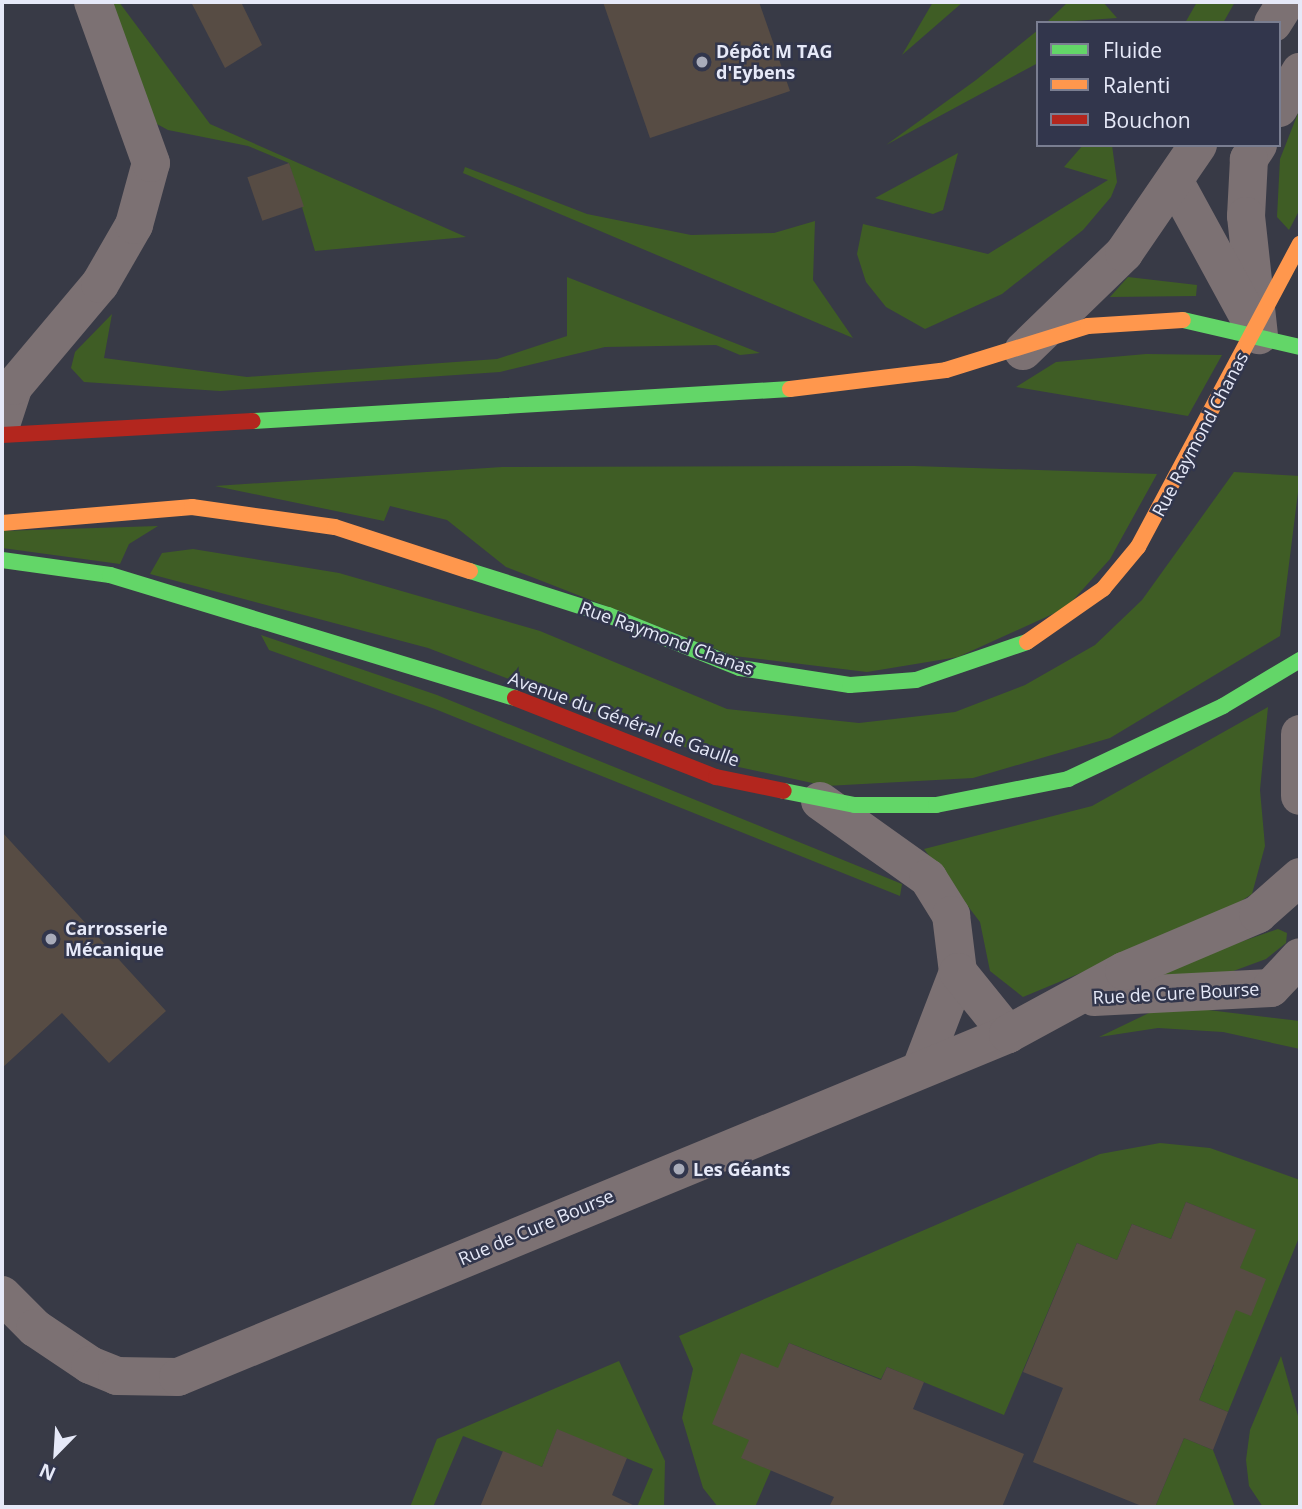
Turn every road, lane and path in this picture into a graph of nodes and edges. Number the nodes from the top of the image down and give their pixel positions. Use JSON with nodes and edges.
{"nodes":[{"id":1,"x":93,"y":2,"type":"edge"},
{"id":2,"x":1286,"y":2,"type":"edge"},
{"id":3,"x":1274,"y":21,"type":"edge"},
{"id":4,"x":1300,"y":72,"type":"edge"},
{"id":5,"x":1281,"y":105,"type":"edge"},
{"id":6,"x":1197,"y":147,"type":"edge"},
{"id":7,"x":1257,"y":147,"type":"edge"},
{"id":8,"x":1175,"y":182,"type":"junction"},
{"id":9,"x":1300,"y":243,"type":"edge"},
{"id":10,"x":1259,"y":335,"type":"junction"},
{"id":11,"x":1300,"y":346,"type":"edge"},
{"id":12,"x":1023,"y":351,"type":"junction"},
{"id":13,"x":2,"y":422,"type":"edge"},
{"id":14,"x":2,"y":435,"type":"edge"},
{"id":15,"x":2,"y":523,"type":"edge"},
{"id":16,"x":2,"y":560,"type":"edge"},
{"id":17,"x":1300,"y":660,"type":"edge"},
{"id":18,"x":1300,"y":734,"type":"edge"},
{"id":19,"x":1300,"y":796,"type":"edge"},
{"id":20,"x":821,"y":801,"type":"junction"},
{"id":21,"x":1300,"y":877,"type":"edge"},
{"id":22,"x":1300,"y":957,"type":"edge"},
{"id":23,"x":958,"y":972,"type":"junction"},
{"id":24,"x":1286,"y":991,"type":"edge"},
{"id":25,"x":1081,"y":999,"type":"junction"},
{"id":26,"x":1008,"y":1034,"type":"junction"},
{"id":27,"x":922,"y":1066,"type":"junction"},
{"id":28,"x":2,"y":1295,"type":"edge"}],
"edges":[{"from":1,"to":13,"type":"street"},
{"from":2,"to":3,"type":"street"},
{"from":4,"to":5,"type":"street"},
{"from":6,"to":8,"type":"street"},
{"from":7,"to":10,"type":"street","name":"Rue Raymond Chanas"},
{"from":8,"to":10,"type":"street","name":"Rue Raymond Chanas"},
{"from":8,"to":12,"type":"street"},
{"from":9,"to":15,"type":"main road","name":"Rue Raymond Chanas"},
{"from":10,"to":11,"type":"main road"},
{"from":10,"to":12,"type":"main road"},
{"from":12,"to":14,"type":"main road"},
{"from":16,"to":20,"type":"main road","name":"Avenue du Général de Gaulle"},
{"from":17,"to":20,"type":"main road","name":"Avenue du Général de Gaulle"},
{"from":18,"to":19,"type":"street"},
{"from":20,"to":23,"type":"street"},
{"from":21,"to":25,"type":"street","name":"Rue de Cure Bourse"},
{"from":22,"to":24,"type":"street","name":"Rue de Cure Bourse"},
{"from":23,"to":26,"type":"street"},
{"from":23,"to":27,"type":"street"},
{"from":24,"to":25,"type":"street","name":"Rue de Cure Bourse"},
{"from":25,"to":26,"type":"street","name":"Rue de Cure Bourse"},
{"from":26,"to":27,"type":"street","name":"Rue de Cure Bourse"},
{"from":27,"to":28,"type":"street","name":"Rue de Cure Bourse"}]}
